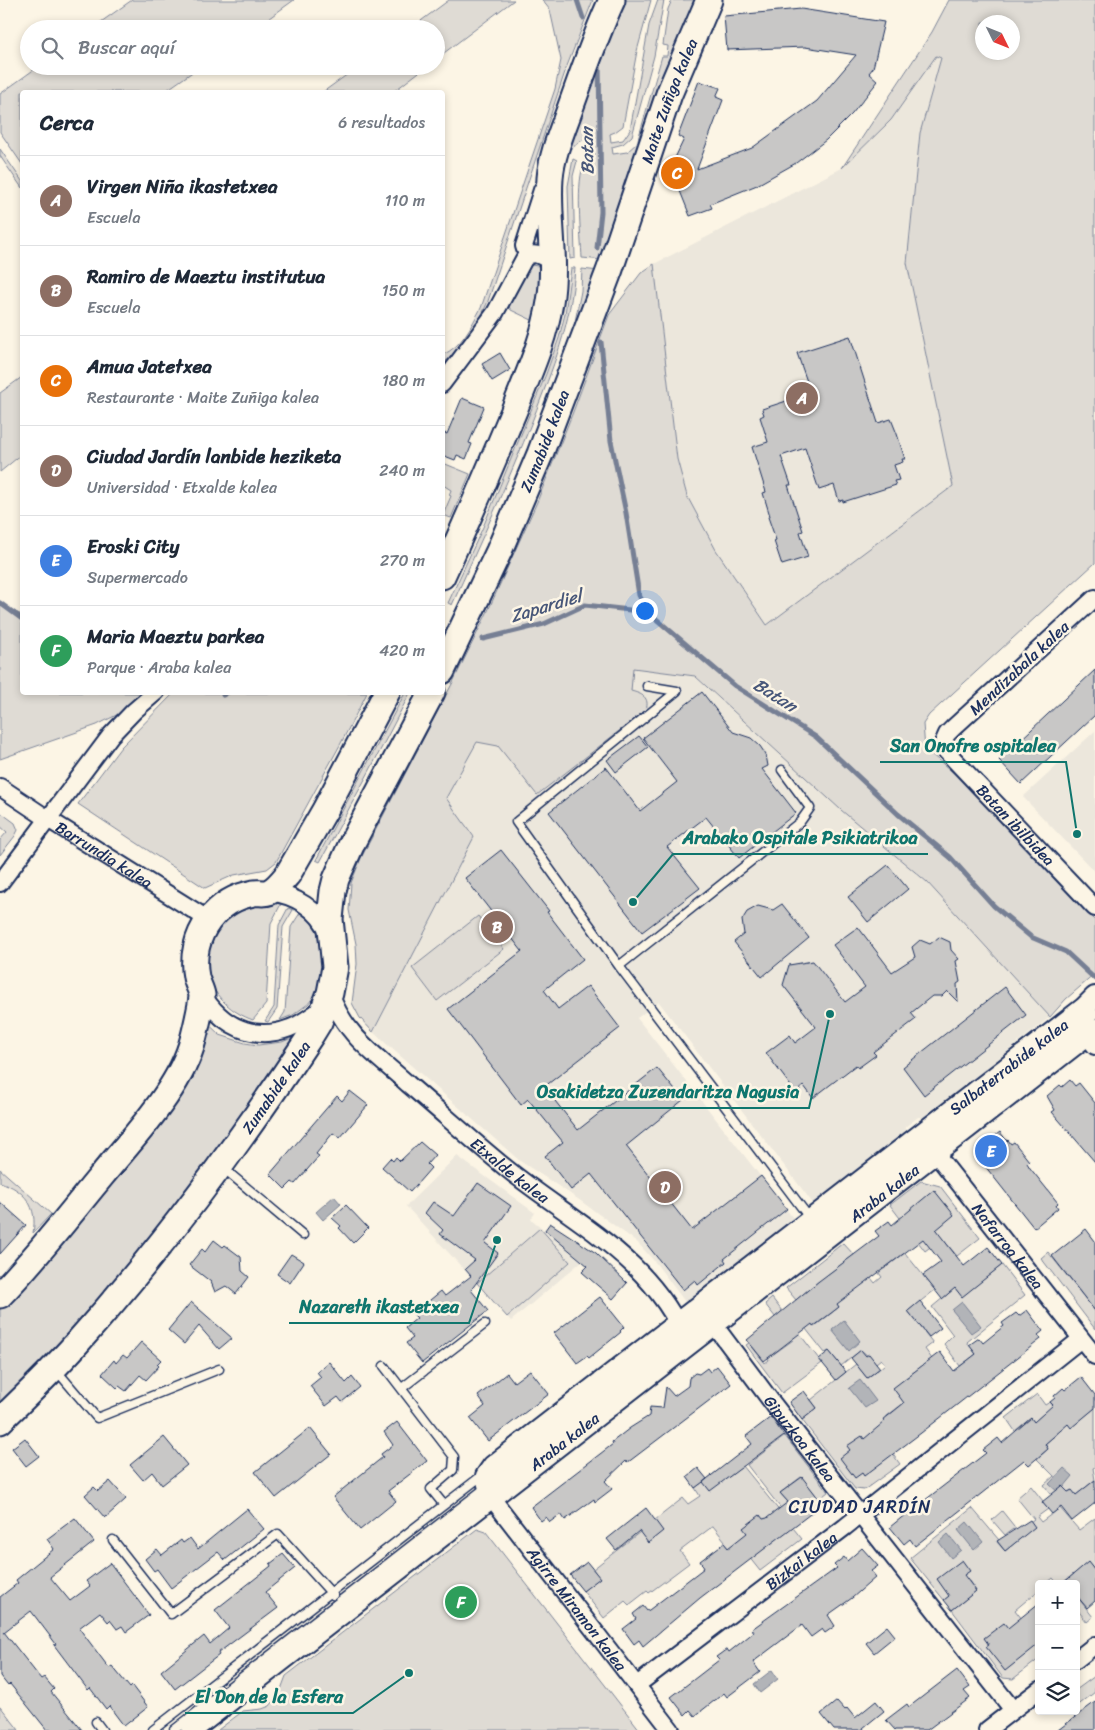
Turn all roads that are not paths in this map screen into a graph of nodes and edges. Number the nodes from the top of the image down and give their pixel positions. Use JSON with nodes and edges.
{"nodes":[{"id":1,"x":612,"y":0,"type":"edge"},
{"id":2,"x":709,"y":0,"type":"edge"},
{"id":3,"x":550,"y":176,"type":"junction"},
{"id":4,"x":632,"y":203,"type":"joint"},
{"id":5,"x":527,"y":255,"type":"junction"},
{"id":6,"x":553,"y":263,"type":"junction"},
{"id":7,"x":445,"y":380,"type":"edge"},
{"id":8,"x":445,"y":569,"type":"edge"},
{"id":9,"x":1095,"y":598,"type":"edge"},
{"id":10,"x":445,"y":665,"type":"edge"},
{"id":11,"x":647,"y":686,"type":"dead end"},
{"id":12,"x":153,"y":695,"type":"edge"},
{"id":13,"x":385,"y":695,"type":"edge"},
{"id":14,"x":430,"y":695,"type":"edge"},
{"id":15,"x":944,"y":739,"type":"joint"},
{"id":16,"x":782,"y":770,"type":"dead end"},
{"id":17,"x":0,"y":787,"type":"edge"},
{"id":18,"x":48,"y":819,"type":"junction"},
{"id":19,"x":0,"y":883,"type":"edge"},
{"id":20,"x":269,"y":892,"type":"junction"},
{"id":21,"x":1095,"y":908,"type":"edge"},
{"id":22,"x":209,"y":920,"type":"junction"},
{"id":23,"x":332,"y":941,"type":"junction"},
{"id":24,"x":620,"y":966,"type":"junction"},
{"id":25,"x":202,"y":994,"type":"junction"},
{"id":26,"x":1095,"y":997,"type":"edge"},
{"id":27,"x":327,"y":1000,"type":"junction"},
{"id":28,"x":1095,"y":1014,"type":"edge"},
{"id":29,"x":1089,"y":1034,"type":"edge"},
{"id":30,"x":929,"y":1144,"type":"junction"},
{"id":31,"x":221,"y":1166,"type":"junction"},
{"id":32,"x":812,"y":1220,"type":"junction"},
{"id":33,"x":303,"y":1236,"type":"dead end"},
{"id":34,"x":0,"y":1295,"type":"edge"},
{"id":35,"x":707,"y":1316,"type":"junction"},
{"id":36,"x":485,"y":1324,"type":"dead end"},
{"id":37,"x":683,"y":1334,"type":"junction"},
{"id":38,"x":1082,"y":1339,"type":"junction"},
{"id":39,"x":1095,"y":1356,"type":"edge"},
{"id":40,"x":384,"y":1366,"type":"dead end"},
{"id":41,"x":54,"y":1367,"type":"junction"},
{"id":42,"x":219,"y":1370,"type":"dead end"},
{"id":43,"x":402,"y":1388,"type":"junction"},
{"id":44,"x":0,"y":1421,"type":"edge"},
{"id":45,"x":490,"y":1484,"type":"junction"},
{"id":46,"x":444,"y":1505,"type":"junction"},
{"id":47,"x":860,"y":1515,"type":"junction"},
{"id":48,"x":112,"y":1540,"type":"dead end"},
{"id":49,"x":331,"y":1592,"type":"junction"},
{"id":50,"x":343,"y":1605,"type":"junction"},
{"id":51,"x":1095,"y":1646,"type":"edge"},
{"id":52,"x":1080,"y":1657,"type":"edge"},
{"id":53,"x":637,"y":1685,"type":"junction"},
{"id":54,"x":1035,"y":1693,"type":"edge"},
{"id":55,"x":1013,"y":1710,"type":"junction"},
{"id":56,"x":96,"y":1722,"type":"dead end"},
{"id":57,"x":102,"y":1730,"type":"edge"},
{"id":58,"x":153,"y":1730,"type":"edge"},
{"id":59,"x":174,"y":1730,"type":"edge"},
{"id":60,"x":192,"y":1730,"type":"edge"},
{"id":61,"x":671,"y":1730,"type":"edge"},
{"id":62,"x":987,"y":1730,"type":"edge"}],
"edges":[{"from":1,"to":3,"type":"main road"},
{"from":2,"to":4,"type":"main road","name":"Maite Zuñiga kalea"},
{"from":3,"to":5,"type":"street"},
{"from":3,"to":6,"type":"main road"},
{"from":4,"to":10,"type":"main road","name":"Zumabide kalea"},
{"from":5,"to":6,"type":"street"},
{"from":5,"to":7,"type":"street"},
{"from":6,"to":8,"type":"main road"},
{"from":9,"to":15,"type":"street","name":"Mendizabala kalea"},
{"from":11,"to":24,"type":"lane"},
{"from":12,"to":18,"type":"street"},
{"from":13,"to":20,"type":"main road"},
{"from":14,"to":23,"type":"main road","name":"Zumabide kalea"},
{"from":15,"to":21,"type":"street","name":"Batan ibilbidea"},
{"from":16,"to":24,"type":"lane"},
{"from":17,"to":18,"type":"street","name":"Barrundia kalea"},
{"from":18,"to":19,"type":"street"},
{"from":18,"to":22,"type":"street","name":"Barrundia kalea"},
{"from":20,"to":22,"type":"main road"},
{"from":20,"to":23,"type":"street"},
{"from":22,"to":25,"type":"main road"},
{"from":23,"to":27,"type":"main road","name":"Zumabide kalea"},
{"from":24,"to":32,"type":"lane"},
{"from":25,"to":27,"type":"street"},
{"from":25,"to":34,"type":"main road"},
{"from":26,"to":30,"type":"street","name":"Salbaterrabide kalea"},
{"from":27,"to":31,"type":"main road","name":"Zumabide kalea"},
{"from":27,"to":37,"type":"street","name":"Etxalde kalea"},
{"from":28,"to":29,"type":"lane","name":"Salbaterrabide kalea"},
{"from":29,"to":30,"type":"street","name":"Salbaterrabide kalea"},
{"from":30,"to":32,"type":"street","name":"Araba kalea"},
{"from":30,"to":35,"type":"street","name":"Araba kalea"},
{"from":30,"to":38,"type":"street","name":"Nafarroa kalea"},
{"from":31,"to":33,"type":"lane"},
{"from":31,"to":41,"type":"main road","name":"Zumabide kalea"},
{"from":32,"to":35,"type":"street","name":"Araba kalea"},
{"from":35,"to":37,"type":"street","name":"Araba kalea"},
{"from":35,"to":47,"type":"street","name":"Gipuzkoa kalea"},
{"from":36,"to":43,"type":"lane"},
{"from":37,"to":45,"type":"street","name":"Araba kalea"},
{"from":38,"to":39,"type":"street","name":"Nafarroa kalea"},
{"from":38,"to":47,"type":"street","name":"Bizkai kalea"},
{"from":40,"to":43,"type":"lane"},
{"from":41,"to":42,"type":"lane"},
{"from":41,"to":44,"type":"main road","name":"Zumabide kalea"},
{"from":43,"to":46,"type":"lane"},
{"from":45,"to":46,"type":"lane"},
{"from":45,"to":50,"type":"street","name":"Araba kalea"},
{"from":45,"to":53,"type":"street","name":"Agirre Miramon kalea"},
{"from":46,"to":49,"type":"lane"},
{"from":47,"to":53,"type":"street","name":"Bizkai kalea"},
{"from":47,"to":55,"type":"street","name":"Gipuzkoa kalea"},
{"from":48,"to":49,"type":"lane"},
{"from":49,"to":50,"type":"lane"},
{"from":49,"to":58,"type":"lane"},
{"from":50,"to":59,"type":"lane","name":"Araba kalea"},
{"from":50,"to":60,"type":"street","name":"Araba kalea"},
{"from":51,"to":52,"type":"street"},
{"from":53,"to":61,"type":"street","name":"Agirre Miramon kalea"},
{"from":54,"to":55,"type":"street"},
{"from":55,"to":62,"type":"street"},
{"from":56,"to":57,"type":"lane"}]}
